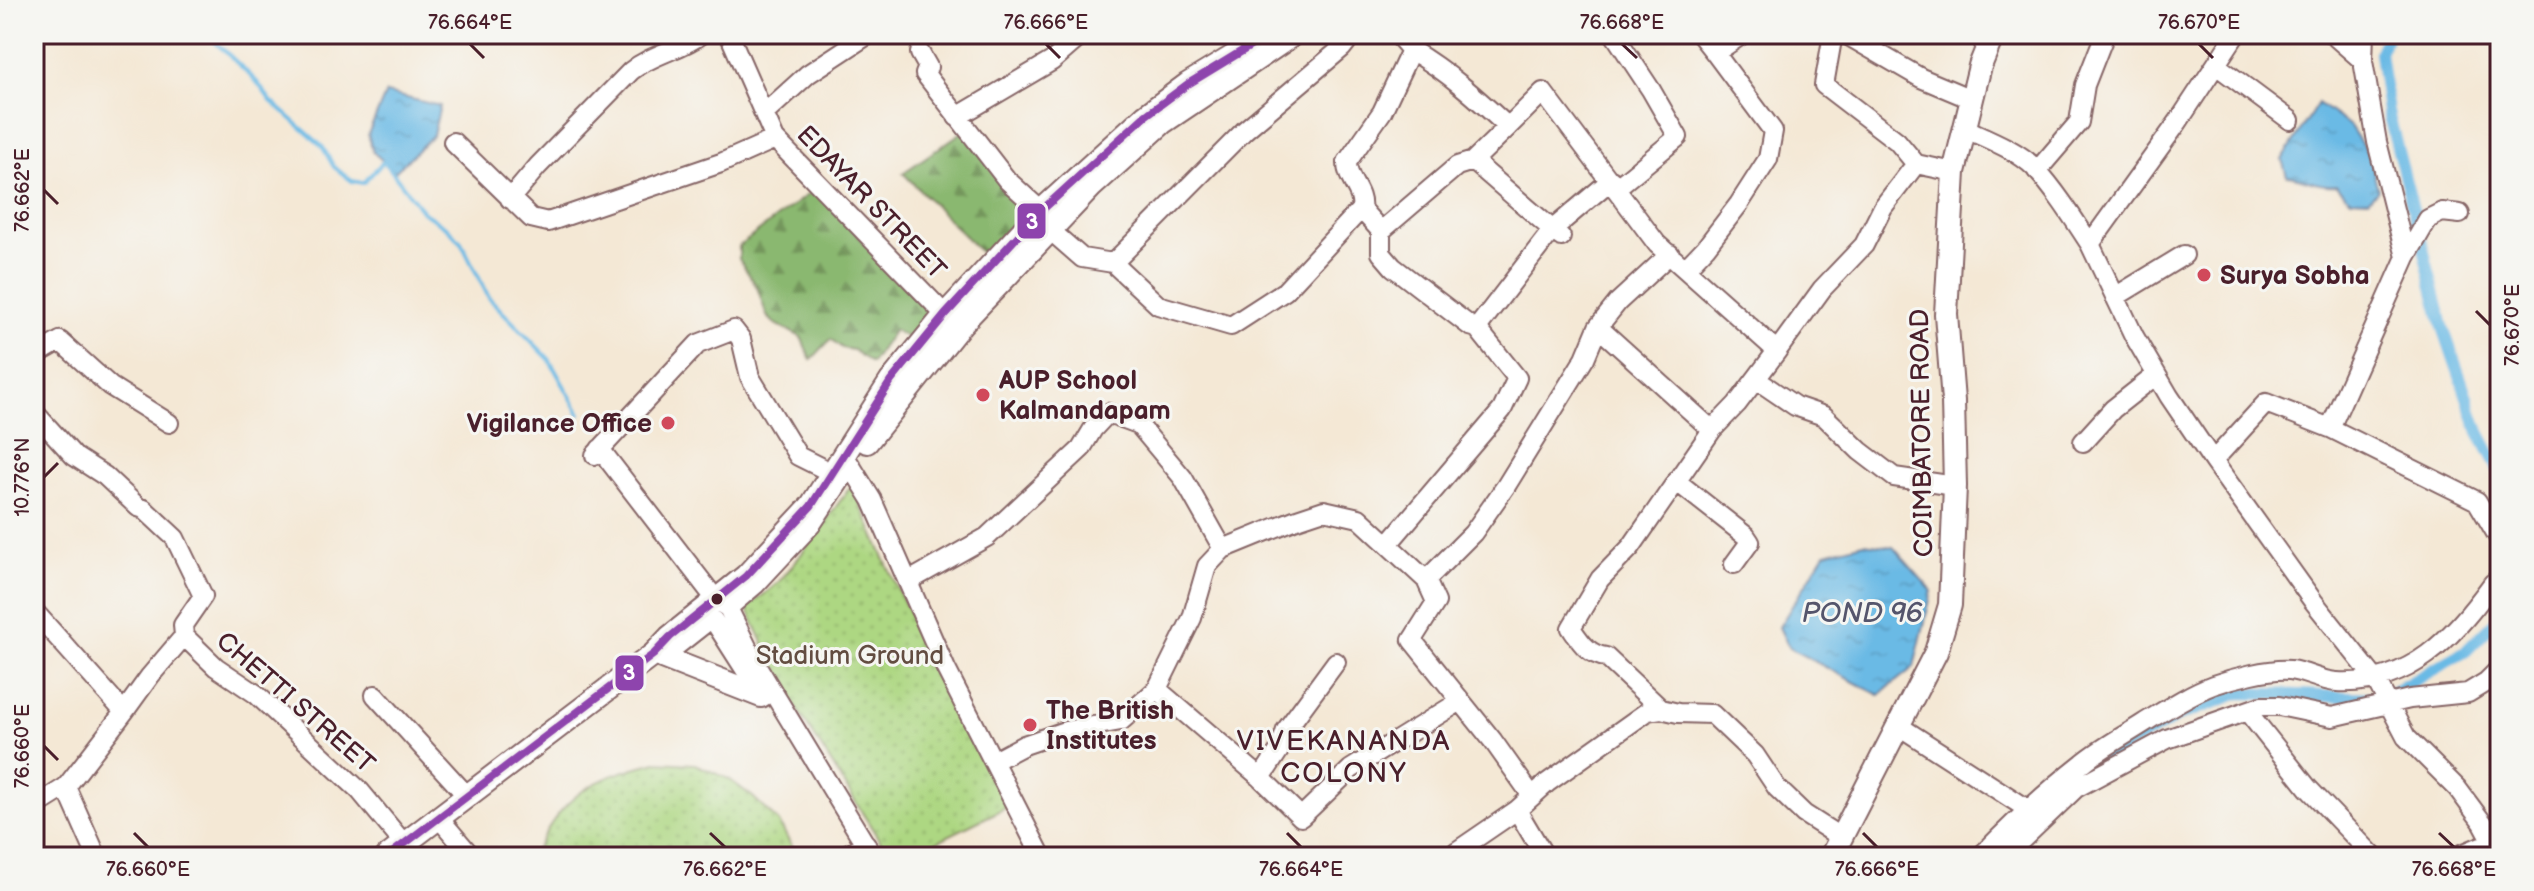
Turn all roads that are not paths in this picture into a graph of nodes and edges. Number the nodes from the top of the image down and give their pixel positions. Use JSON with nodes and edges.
{"nodes":[{"id":1,"x":702,"y":34,"type":"edge"},
{"id":2,"x":729,"y":34,"type":"edge"},
{"id":3,"x":869,"y":34,"type":"edge"},
{"id":4,"x":1083,"y":34,"type":"edge"},
{"id":5,"x":1270,"y":34,"type":"edge"},
{"id":6,"x":1294,"y":34,"type":"edge"},
{"id":7,"x":1353,"y":34,"type":"edge"},
{"id":8,"x":1397,"y":34,"type":"edge"},
{"id":9,"x":1614,"y":34,"type":"edge"},
{"id":10,"x":1700,"y":34,"type":"edge"},
{"id":11,"x":1743,"y":34,"type":"edge"},
{"id":12,"x":1833,"y":34,"type":"edge"},
{"id":13,"x":1845,"y":34,"type":"edge"},
{"id":14,"x":1993,"y":34,"type":"edge"},
{"id":15,"x":2105,"y":34,"type":"edge"},
{"id":16,"x":2236,"y":34,"type":"edge"},
{"id":17,"x":2332,"y":34,"type":"edge"},
{"id":18,"x":2364,"y":34,"type":"edge"},
{"id":19,"x":1411,"y":50,"type":"junction"},
{"id":20,"x":920,"y":53,"type":"dead end"},
{"id":21,"x":1715,"y":53,"type":"junction"},
{"id":22,"x":2363,"y":61,"type":"junction"},
{"id":23,"x":2216,"y":65,"type":"junction"},
{"id":24,"x":1971,"y":99,"type":"junction"},
{"id":25,"x":764,"y":114,"type":"junction"},
{"id":26,"x":957,"y":117,"type":"junction"},
{"id":27,"x":2290,"y":120,"type":"dead end"},
{"id":28,"x":1508,"y":127,"type":"junction"},
{"id":29,"x":1964,"y":128,"type":"junction"},
{"id":30,"x":775,"y":139,"type":"junction"},
{"id":31,"x":453,"y":142,"type":"dead end"},
{"id":32,"x":1473,"y":161,"type":"junction"},
{"id":33,"x":1916,"y":164,"type":"junction"},
{"id":34,"x":2037,"y":171,"type":"junction"},
{"id":35,"x":1954,"y":172,"type":"junction"},
{"id":36,"x":1614,"y":184,"type":"junction"},
{"id":37,"x":510,"y":199,"type":"junction"},
{"id":38,"x":1361,"y":209,"type":"junction"},
{"id":39,"x":2460,"y":214,"type":"dead end"},
{"id":40,"x":1049,"y":222,"type":"junction"},
{"id":41,"x":1381,"y":231,"type":"junction"},
{"id":42,"x":1557,"y":233,"type":"junction"},
{"id":43,"x":2090,"y":244,"type":"junction"},
{"id":44,"x":1670,"y":254,"type":"junction"},
{"id":45,"x":2184,"y":255,"type":"dead end"},
{"id":46,"x":2406,"y":257,"type":"junction"},
{"id":47,"x":1113,"y":263,"type":"junction"},
{"id":48,"x":1686,"y":268,"type":"junction"},
{"id":49,"x":2115,"y":297,"type":"junction"},
{"id":50,"x":951,"y":322,"type":"junction"},
{"id":51,"x":1598,"y":327,"type":"junction"},
{"id":52,"x":1477,"y":328,"type":"junction"},
{"id":53,"x":1777,"y":351,"type":"junction"},
{"id":54,"x":34,"y":356,"type":"edge"},
{"id":55,"x":2156,"y":375,"type":"junction"},
{"id":56,"x":1757,"y":380,"type":"junction"},
{"id":57,"x":34,"y":412,"type":"edge"},
{"id":58,"x":169,"y":423,"type":"dead end"},
{"id":59,"x":2330,"y":428,"type":"junction"},
{"id":60,"x":1712,"y":430,"type":"junction"},
{"id":61,"x":2083,"y":442,"type":"dead end"},
{"id":62,"x":2213,"y":461,"type":"junction"},
{"id":63,"x":842,"y":464,"type":"junction"},
{"id":64,"x":1676,"y":481,"type":"junction"},
{"id":65,"x":1955,"y":486,"type":"junction"},
{"id":66,"x":2500,"y":540,"type":"edge"},
{"id":67,"x":1388,"y":544,"type":"junction"},
{"id":68,"x":1223,"y":549,"type":"junction"},
{"id":69,"x":1734,"y":564,"type":"dead end"},
{"id":70,"x":1426,"y":580,"type":"junction"},
{"id":71,"x":909,"y":581,"type":"junction"},
{"id":72,"x":2493,"y":583,"type":"dead end"},
{"id":73,"x":722,"y":604,"type":"junction"},
{"id":74,"x":34,"y":611,"type":"edge"},
{"id":75,"x":184,"y":636,"type":"junction"},
{"id":76,"x":654,"y":654,"type":"junction"},
{"id":77,"x":1336,"y":662,"type":"dead end"},
{"id":78,"x":2500,"y":668,"type":"edge"},
{"id":79,"x":2376,"y":680,"type":"junction"},
{"id":80,"x":1157,"y":689,"type":"junction"},
{"id":81,"x":375,"y":695,"type":"dead end"},
{"id":82,"x":761,"y":696,"type":"junction"},
{"id":83,"x":1459,"y":702,"type":"junction"},
{"id":84,"x":2388,"y":704,"type":"junction"},
{"id":85,"x":1661,"y":709,"type":"junction"},
{"id":86,"x":2247,"y":711,"type":"junction"},
{"id":87,"x":124,"y":712,"type":"junction"},
{"id":88,"x":1899,"y":726,"type":"junction"},
{"id":89,"x":994,"y":761,"type":"junction"},
{"id":90,"x":1261,"y":778,"type":"junction"},
{"id":91,"x":66,"y":787,"type":"junction"},
{"id":92,"x":1532,"y":796,"type":"junction"},
{"id":93,"x":468,"y":797,"type":"junction"},
{"id":94,"x":34,"y":807,"type":"edge"},
{"id":95,"x":1517,"y":810,"type":"junction"},
{"id":96,"x":2029,"y":810,"type":"junction"},
{"id":97,"x":439,"y":818,"type":"junction"},
{"id":98,"x":2490,"y":843,"type":"edge"},
{"id":99,"x":1836,"y":847,"type":"edge"},
{"id":100,"x":396,"y":850,"type":"edge"},
{"id":101,"x":860,"y":853,"type":"edge"},
{"id":102,"x":97,"y":857,"type":"edge"},
{"id":103,"x":472,"y":857,"type":"edge"},
{"id":104,"x":1042,"y":857,"type":"edge"},
{"id":105,"x":1453,"y":857,"type":"edge"},
{"id":106,"x":1545,"y":857,"type":"edge"},
{"id":107,"x":1980,"y":857,"type":"edge"},
{"id":108,"x":2004,"y":857,"type":"edge"},
{"id":109,"x":2374,"y":857,"type":"edge"},
{"id":110,"x":2455,"y":857,"type":"edge"}],
"edges":[{"from":1,"to":37,"type":"street"},
{"from":2,"to":25,"type":"street","name":"EDAYAR STREET"},
{"from":3,"to":25,"type":"street"},
{"from":4,"to":26,"type":"street"},
{"from":5,"to":40,"type":"main road"},
{"from":6,"to":40,"type":"main road"},
{"from":7,"to":47,"type":"street"},
{"from":8,"to":19,"type":"street"},
{"from":9,"to":36,"type":"street"},
{"from":10,"to":21,"type":"street"},
{"from":11,"to":21,"type":"street"},
{"from":12,"to":33,"type":"street"},
{"from":13,"to":24,"type":"street"},
{"from":14,"to":24,"type":"main road","name":"COIMBATORE ROAD"},
{"from":15,"to":34,"type":"street"},
{"from":16,"to":23,"type":"street"},
{"from":17,"to":22,"type":"street"},
{"from":18,"to":22,"type":"street"},
{"from":19,"to":28,"type":"street"},
{"from":19,"to":38,"type":"street"},
{"from":20,"to":26,"type":"street"},
{"from":21,"to":48,"type":"street"},
{"from":22,"to":46,"type":"street"},
{"from":23,"to":27,"type":"street"},
{"from":23,"to":43,"type":"street"},
{"from":24,"to":29,"type":"main road","name":"COIMBATORE ROAD"},
{"from":25,"to":30,"type":"street","name":"EDAYAR STREET"},
{"from":26,"to":40,"type":"street"},
{"from":28,"to":32,"type":"street"},
{"from":28,"to":36,"type":"street"},
{"from":29,"to":34,"type":"street"},
{"from":29,"to":35,"type":"main road","name":"COIMBATORE ROAD"},
{"from":30,"to":37,"type":"street"},
{"from":30,"to":50,"type":"street","name":"EDAYAR STREET"},
{"from":31,"to":37,"type":"street"},
{"from":32,"to":41,"type":"street"},
{"from":32,"to":42,"type":"street"},
{"from":33,"to":35,"type":"street"},
{"from":33,"to":53,"type":"street"},
{"from":34,"to":43,"type":"street"},
{"from":35,"to":65,"type":"main road","name":"COIMBATORE ROAD"},
{"from":36,"to":42,"type":"street"},
{"from":36,"to":44,"type":"street"},
{"from":38,"to":41,"type":"street"},
{"from":38,"to":47,"type":"street"},
{"from":39,"to":46,"type":"street"},
{"from":40,"to":47,"type":"street"},
{"from":40,"to":50,"type":"main road"},
{"from":41,"to":52,"type":"street"},
{"from":42,"to":52,"type":"street"},
{"from":43,"to":49,"type":"street"},
{"from":44,"to":48,"type":"street"},
{"from":44,"to":51,"type":"street"},
{"from":45,"to":49,"type":"street"},
{"from":46,"to":59,"type":"street"},
{"from":48,"to":53,"type":"street"},
{"from":49,"to":55,"type":"street"},
{"from":50,"to":63,"type":"main road"},
{"from":51,"to":60,"type":"street"},
{"from":51,"to":70,"type":"street"},
{"from":52,"to":67,"type":"street"},
{"from":53,"to":56,"type":"street"},
{"from":54,"to":58,"type":"street"},
{"from":55,"to":61,"type":"street"},
{"from":55,"to":62,"type":"street"},
{"from":56,"to":60,"type":"street"},
{"from":56,"to":65,"type":"street"},
{"from":57,"to":75,"type":"street"},
{"from":59,"to":62,"type":"street"},
{"from":59,"to":66,"type":"street"},
{"from":60,"to":64,"type":"street"},
{"from":62,"to":79,"type":"street"},
{"from":63,"to":71,"type":"street"},
{"from":63,"to":73,"type":"main road"},
{"from":63,"to":73,"type":"street"},
{"from":64,"to":69,"type":"street"},
{"from":64,"to":85,"type":"street"},
{"from":65,"to":88,"type":"main road","name":"COIMBATORE ROAD"},
{"from":67,"to":68,"type":"street"},
{"from":67,"to":70,"type":"street"},
{"from":68,"to":71,"type":"street"},
{"from":68,"to":80,"type":"street"},
{"from":70,"to":83,"type":"street"},
{"from":71,"to":89,"type":"street"},
{"from":72,"to":79,"type":"street"},
{"from":73,"to":76,"type":"main road"},
{"from":73,"to":101,"type":"street"},
{"from":74,"to":87,"type":"street"},
{"from":75,"to":87,"type":"street","name":"CHETTI STREET"},
{"from":75,"to":100,"type":"street","name":"CHETTI STREET"},
{"from":76,"to":82,"type":"main road"},
{"from":76,"to":82,"type":"street"},
{"from":76,"to":93,"type":"main road"},
{"from":77,"to":90,"type":"street"},
{"from":78,"to":84,"type":"street"},
{"from":79,"to":84,"type":"street"},
{"from":79,"to":96,"type":"street"},
{"from":80,"to":89,"type":"street"},
{"from":80,"to":90,"type":"street"},
{"from":81,"to":93,"type":"street"},
{"from":82,"to":101,"type":"street"},
{"from":83,"to":90,"type":"street"},
{"from":83,"to":92,"type":"street"},
{"from":84,"to":86,"type":"street"},
{"from":84,"to":98,"type":"street"},
{"from":85,"to":92,"type":"street"},
{"from":85,"to":99,"type":"street"},
{"from":86,"to":108,"type":"street"},
{"from":86,"to":109,"type":"street"},
{"from":87,"to":91,"type":"street","name":"CHETTI STREET"},
{"from":88,"to":96,"type":"street"},
{"from":88,"to":99,"type":"main road","name":"COIMBATORE ROAD"},
{"from":89,"to":104,"type":"street"},
{"from":91,"to":94,"type":"street"},
{"from":91,"to":102,"type":"street"},
{"from":92,"to":95,"type":"street"},
{"from":93,"to":97,"type":"main road"},
{"from":95,"to":105,"type":"street"},
{"from":95,"to":106,"type":"street"},
{"from":96,"to":107,"type":"street"},
{"from":97,"to":100,"type":"main road"},
{"from":97,"to":103,"type":"street"},
{"from":98,"to":110,"type":"street"}]}
